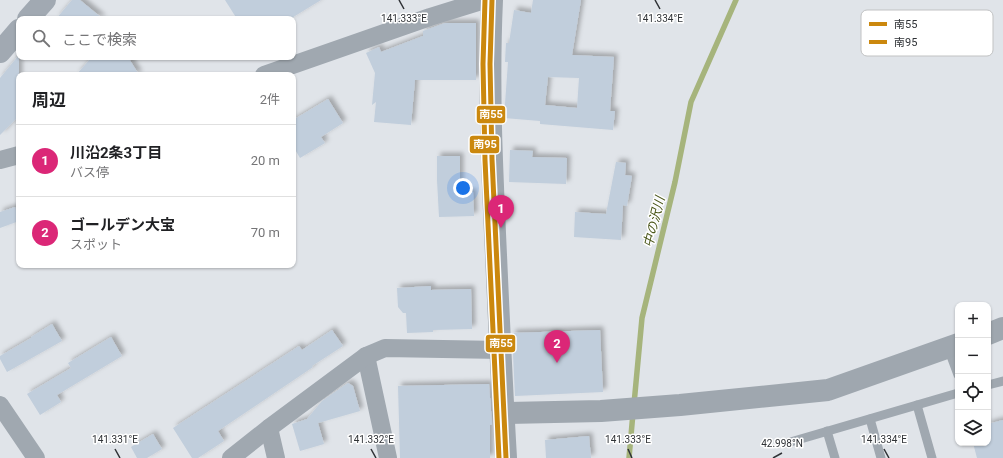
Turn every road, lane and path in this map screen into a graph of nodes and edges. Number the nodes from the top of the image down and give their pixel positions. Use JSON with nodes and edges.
{"nodes":[{"id":1,"x":45,"y":0,"type":"edge"},
{"id":2,"x":485,"y":0,"type":"edge"},
{"id":3,"x":492,"y":0,"type":"edge"},
{"id":4,"x":31,"y":16,"type":"edge"},
{"id":5,"x":16,"y":33,"type":"edge"},
{"id":6,"x":0,"y":52,"type":"edge"},
{"id":7,"x":273,"y":72,"type":"edge"},
{"id":8,"x":16,"y":156,"type":"edge"},
{"id":9,"x":0,"y":160,"type":"edge"},
{"id":10,"x":1003,"y":328,"type":"edge"},
{"id":11,"x":991,"y":333,"type":"edge"},
{"id":12,"x":953,"y":346,"type":"edge"},
{"id":13,"x":501,"y":350,"type":"junction"},
{"id":14,"x":366,"y":356,"type":"junction"},
{"id":15,"x":958,"y":374,"type":"edge"},
{"id":16,"x":1003,"y":381,"type":"edge"},
{"id":17,"x":991,"y":384,"type":"edge"},
{"id":18,"x":955,"y":394,"type":"edge"},
{"id":19,"x":0,"y":405,"type":"edge"},
{"id":20,"x":917,"y":405,"type":"junction"},
{"id":21,"x":503,"y":413,"type":"junction"},
{"id":22,"x":870,"y":419,"type":"junction"},
{"id":23,"x":269,"y":428,"type":"junction"},
{"id":24,"x":827,"y":431,"type":"junction"},
{"id":25,"x":787,"y":443,"type":"dead end"},
{"id":26,"x":36,"y":458,"type":"edge"},
{"id":27,"x":231,"y":458,"type":"edge"},
{"id":28,"x":276,"y":458,"type":"edge"},
{"id":29,"x":388,"y":458,"type":"edge"},
{"id":30,"x":506,"y":458,"type":"edge"},
{"id":31,"x":835,"y":458,"type":"edge"},
{"id":32,"x":881,"y":458,"type":"edge"},
{"id":33,"x":932,"y":458,"type":"edge"}],
"edges":[{"from":1,"to":4,"type":"main road"},
{"from":2,"to":7,"type":"street"},
{"from":3,"to":13,"type":"street"},
{"from":5,"to":6,"type":"main road"},
{"from":8,"to":9,"type":"street"},
{"from":10,"to":11,"type":"street"},
{"from":12,"to":15,"type":"lane"},
{"from":12,"to":21,"type":"street"},
{"from":13,"to":14,"type":"street"},
{"from":13,"to":21,"type":"street"},
{"from":14,"to":23,"type":"street"},
{"from":14,"to":29,"type":"street"},
{"from":16,"to":17,"type":"lane"},
{"from":18,"to":20,"type":"lane"},
{"from":19,"to":26,"type":"street"},
{"from":20,"to":22,"type":"lane"},
{"from":20,"to":33,"type":"lane"},
{"from":21,"to":30,"type":"street"},
{"from":22,"to":24,"type":"lane"},
{"from":22,"to":32,"type":"lane"},
{"from":23,"to":27,"type":"street"},
{"from":23,"to":28,"type":"street"},
{"from":24,"to":25,"type":"lane"},
{"from":24,"to":31,"type":"lane"}]}
